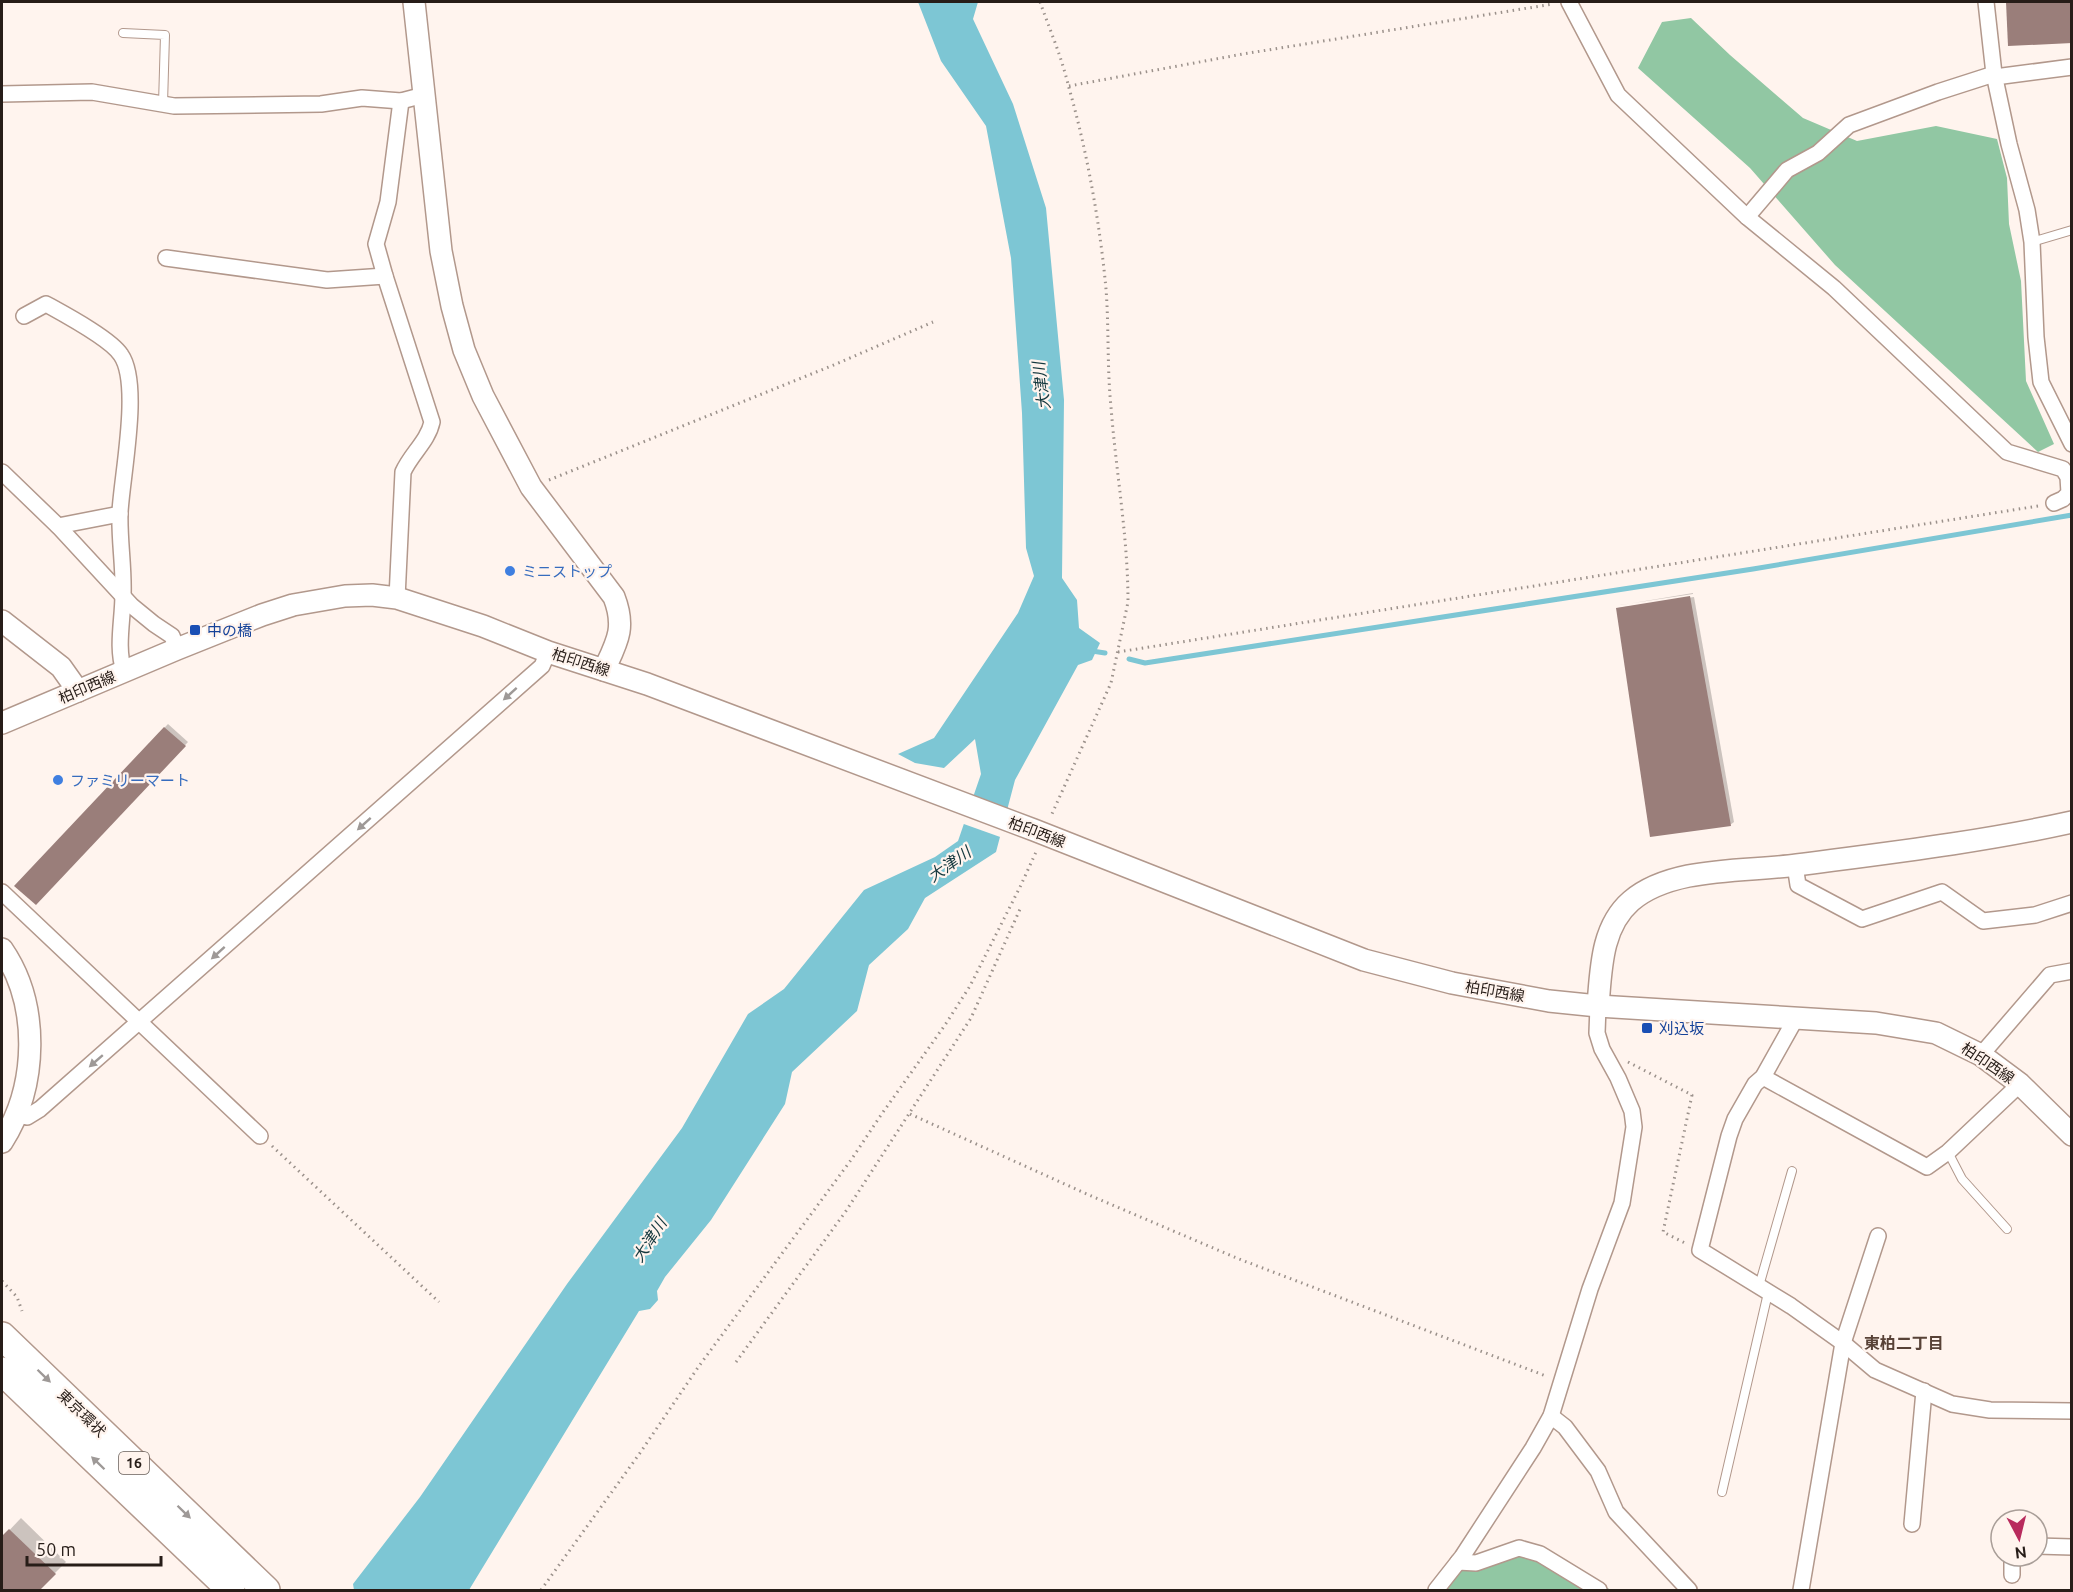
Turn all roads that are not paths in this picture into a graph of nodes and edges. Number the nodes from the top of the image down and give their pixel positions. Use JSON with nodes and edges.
{"nodes":[{"id":1,"x":414,"y":2,"type":"edge"},
{"id":2,"x":1562,"y":2,"type":"edge"},
{"id":3,"x":1986,"y":2,"type":"edge"},
{"id":4,"x":123,"y":33,"type":"dead end"},
{"id":5,"x":2072,"y":67,"type":"edge"},
{"id":6,"x":1994,"y":76,"type":"junction"},
{"id":7,"x":2,"y":94,"type":"edge"},
{"id":8,"x":424,"y":95,"type":"junction"},
{"id":9,"x":401,"y":101,"type":"junction"},
{"id":10,"x":163,"y":104,"type":"junction"},
{"id":11,"x":1747,"y":217,"type":"junction"},
{"id":12,"x":2072,"y":230,"type":"edge"},
{"id":13,"x":2032,"y":242,"type":"junction"},
{"id":14,"x":166,"y":258,"type":"dead end"},
{"id":15,"x":385,"y":276,"type":"junction"},
{"id":16,"x":24,"y":316,"type":"dead end"},
{"id":17,"x":2072,"y":444,"type":"edge"},
{"id":18,"x":2067,"y":467,"type":"edge"},
{"id":19,"x":2,"y":472,"type":"edge"},
{"id":20,"x":2054,"y":503,"type":"road end"},
{"id":21,"x":120,"y":514,"type":"junction"},
{"id":22,"x":58,"y":526,"type":"junction"},
{"id":23,"x":123,"y":595,"type":"junction"},
{"id":24,"x":397,"y":598,"type":"junction"},
{"id":25,"x":2,"y":621,"type":"edge"},
{"id":26,"x":177,"y":649,"type":"junction"},
{"id":27,"x":548,"y":652,"type":"junction"},
{"id":28,"x":604,"y":670,"type":"junction"},
{"id":29,"x":124,"y":671,"type":"junction"},
{"id":30,"x":78,"y":691,"type":"junction"},
{"id":31,"x":2,"y":723,"type":"edge"},
{"id":32,"x":2072,"y":822,"type":"edge"},
{"id":33,"x":1795,"y":865,"type":"junction"},
{"id":34,"x":2,"y":892,"type":"edge"},
{"id":35,"x":2072,"y":903,"type":"edge"},
{"id":36,"x":2,"y":949,"type":"edge"},
{"id":37,"x":2072,"y":971,"type":"edge"},
{"id":38,"x":1598,"y":1006,"type":"junction"},
{"id":39,"x":1796,"y":1018,"type":"junction"},
{"id":40,"x":140,"y":1023,"type":"junction"},
{"id":41,"x":1981,"y":1055,"type":"junction"},
{"id":42,"x":1763,"y":1077,"type":"junction"},
{"id":43,"x":2020,"y":1084,"type":"junction"},
{"id":44,"x":16,"y":1113,"type":"junction"},
{"id":45,"x":2072,"y":1135,"type":"edge"},
{"id":46,"x":261,"y":1136,"type":"road end"},
{"id":47,"x":2,"y":1142,"type":"edge"},
{"id":48,"x":1947,"y":1152,"type":"junction"},
{"id":49,"x":1792,"y":1171,"type":"dead end"},
{"id":50,"x":2007,"y":1229,"type":"dead end"},
{"id":51,"x":1878,"y":1236,"type":"dead end"},
{"id":52,"x":1763,"y":1289,"type":"junction"},
{"id":53,"x":2,"y":1336,"type":"edge"},
{"id":54,"x":1843,"y":1343,"type":"junction"},
{"id":55,"x":2,"y":1371,"type":"edge"},
{"id":56,"x":1924,"y":1391,"type":"junction"},
{"id":57,"x":2072,"y":1411,"type":"edge"},
{"id":58,"x":1551,"y":1416,"type":"junction"},
{"id":59,"x":1722,"y":1492,"type":"dead end"},
{"id":60,"x":1912,"y":1524,"type":"dead end"},
{"id":61,"x":2049,"y":1546,"type":"edge"},
{"id":62,"x":2072,"y":1547,"type":"edge"},
{"id":63,"x":1458,"y":1562,"type":"junction"},
{"id":64,"x":2012,"y":1568,"type":"edge"},
{"id":65,"x":2012,"y":1575,"type":"dead end"},
{"id":66,"x":231,"y":1590,"type":"edge"},
{"id":67,"x":266,"y":1590,"type":"edge"},
{"id":68,"x":1436,"y":1590,"type":"edge"},
{"id":69,"x":1599,"y":1590,"type":"edge"},
{"id":70,"x":1689,"y":1590,"type":"edge"},
{"id":71,"x":1801,"y":1590,"type":"edge"}],
"edges":[{"from":1,"to":8,"type":"main road"},
{"from":2,"to":11,"type":"street"},
{"from":3,"to":6,"type":"street"},
{"from":4,"to":10,"type":"lane"},
{"from":5,"to":6,"type":"street"},
{"from":6,"to":11,"type":"street"},
{"from":6,"to":13,"type":"street"},
{"from":7,"to":10,"type":"street"},
{"from":8,"to":9,"type":"street"},
{"from":8,"to":28,"type":"main road"},
{"from":9,"to":10,"type":"street"},
{"from":9,"to":15,"type":"street"},
{"from":11,"to":18,"type":"street"},
{"from":12,"to":13,"type":"lane"},
{"from":13,"to":17,"type":"street"},
{"from":14,"to":15,"type":"street"},
{"from":15,"to":24,"type":"street"},
{"from":16,"to":21,"type":"street"},
{"from":18,"to":20,"type":"street"},
{"from":19,"to":22,"type":"street"},
{"from":21,"to":22,"type":"street"},
{"from":21,"to":23,"type":"street"},
{"from":22,"to":23,"type":"street"},
{"from":23,"to":26,"type":"street"},
{"from":23,"to":29,"type":"street"},
{"from":24,"to":26,"type":"main road","name":"柏印西線"},
{"from":24,"to":27,"type":"main road","name":"柏印西線"},
{"from":25,"to":30,"type":"main road"},
{"from":26,"to":29,"type":"main road","name":"柏印西線"},
{"from":27,"to":28,"type":"main road","name":"柏印西線"},
{"from":27,"to":40,"type":"street","one_way":true},
{"from":28,"to":38,"type":"main road","name":"柏印西線"},
{"from":29,"to":30,"type":"main road","name":"柏印西線"},
{"from":30,"to":31,"type":"main road","name":"柏印西線"},
{"from":32,"to":33,"type":"main road"},
{"from":33,"to":35,"type":"street"},
{"from":33,"to":38,"type":"main road"},
{"from":34,"to":40,"type":"street"},
{"from":36,"to":44,"type":"main road"},
{"from":37,"to":41,"type":"street"},
{"from":38,"to":39,"type":"main road","name":"柏印西線"},
{"from":38,"to":58,"type":"street"},
{"from":39,"to":41,"type":"main road","name":"柏印西線"},
{"from":39,"to":42,"type":"street"},
{"from":40,"to":44,"type":"street","one_way":true},
{"from":40,"to":46,"type":"street"},
{"from":41,"to":43,"type":"main road","name":"柏印西線"},
{"from":42,"to":48,"type":"street"},
{"from":42,"to":52,"type":"street"},
{"from":43,"to":45,"type":"main road","name":"柏印西線"},
{"from":43,"to":48,"type":"street"},
{"from":44,"to":47,"type":"main road"},
{"from":48,"to":50,"type":"lane"},
{"from":49,"to":52,"type":"lane"},
{"from":51,"to":54,"type":"street"},
{"from":52,"to":54,"type":"street"},
{"from":52,"to":59,"type":"lane"},
{"from":53,"to":67,"type":"highway","name":"東京環状","number":"16","one_way":true},
{"from":54,"to":56,"type":"street"},
{"from":54,"to":71,"type":"street"},
{"from":66,"to":55,"type":"highway","name":"東京環状","number":"16","one_way":true},
{"from":56,"to":57,"type":"street"},
{"from":56,"to":60,"type":"street"},
{"from":58,"to":63,"type":"street"},
{"from":58,"to":70,"type":"street"},
{"from":61,"to":62,"type":"street"},
{"from":63,"to":68,"type":"street"},
{"from":63,"to":69,"type":"street"},
{"from":64,"to":65,"type":"street"}]}
